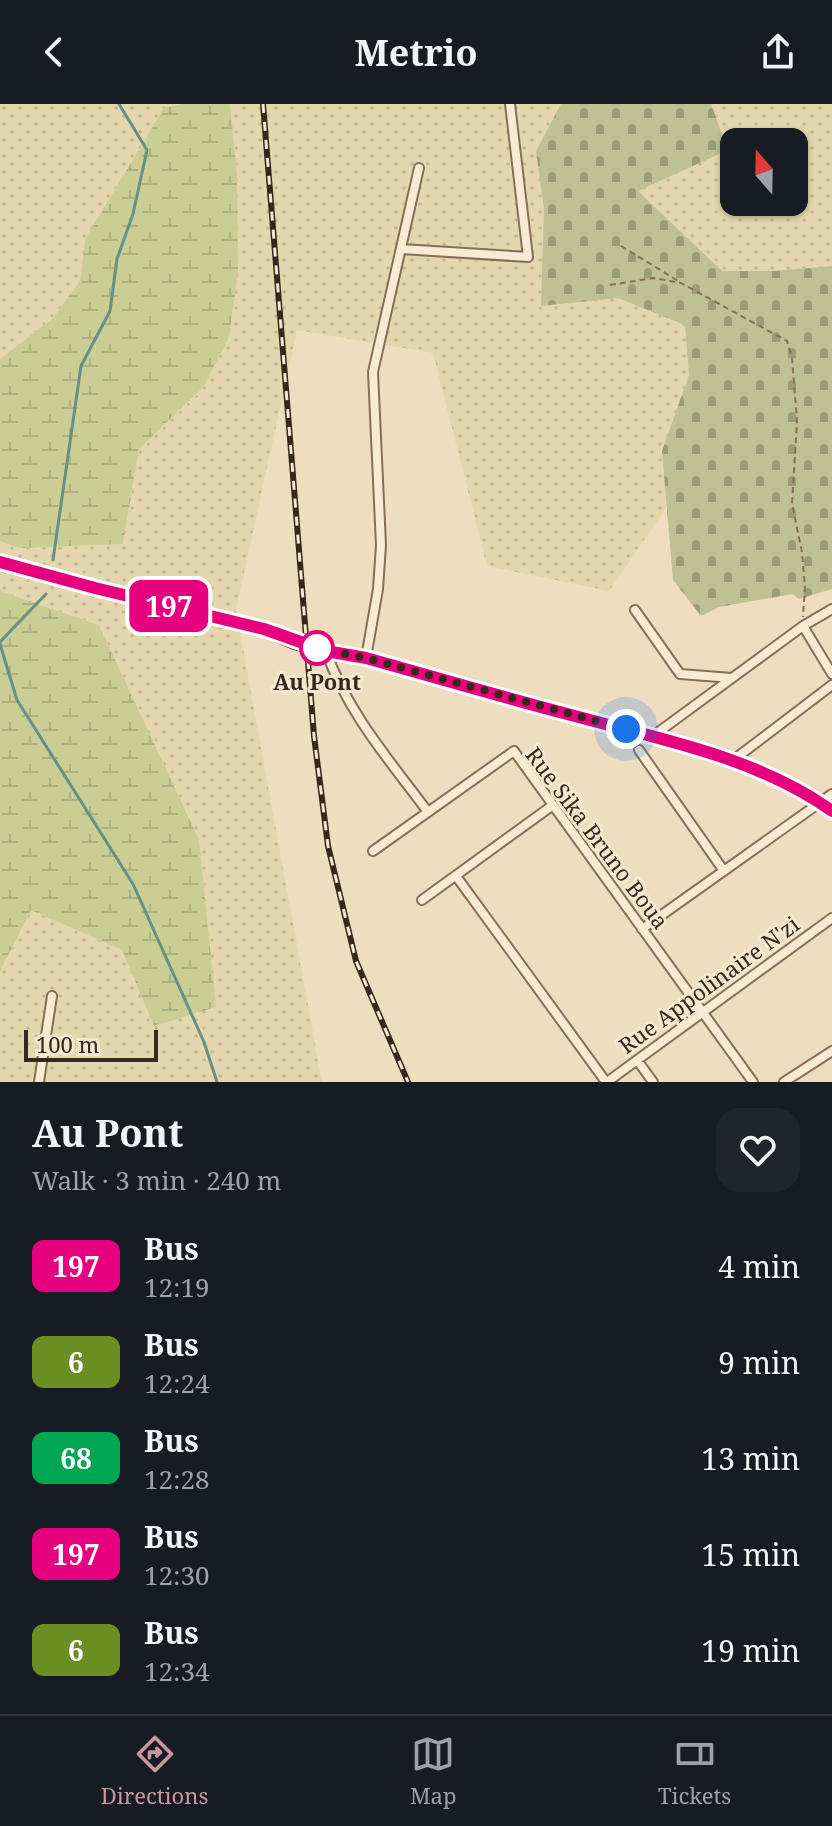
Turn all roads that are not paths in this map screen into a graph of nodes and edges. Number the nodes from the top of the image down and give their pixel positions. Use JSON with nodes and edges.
{"nodes":[{"id":1,"x":510,"y":104,"type":"edge"},
{"id":2,"x":419,"y":168,"type":"dead end"},
{"id":3,"x":401,"y":249,"type":"junction"},
{"id":4,"x":0,"y":562,"type":"edge"},
{"id":5,"x":832,"y":609,"type":"edge"},
{"id":6,"x":635,"y":610,"type":"dead end"},
{"id":7,"x":803,"y":626,"type":"junction"},
{"id":8,"x":323,"y":650,"type":"junction"},
{"id":9,"x":366,"y":658,"type":"junction"},
{"id":10,"x":832,"y":674,"type":"edge"},
{"id":11,"x":733,"y":678,"type":"junction"},
{"id":12,"x":832,"y":685,"type":"edge"},
{"id":13,"x":653,"y":736,"type":"junction"},
{"id":14,"x":639,"y":750,"type":"dead end"},
{"id":15,"x":732,"y":761,"type":"junction"},
{"id":16,"x":832,"y":794,"type":"edge"},
{"id":17,"x":820,"y":803,"type":"junction"},
{"id":18,"x":553,"y":805,"type":"junction"},
{"id":19,"x":832,"y":811,"type":"edge"},
{"id":20,"x":428,"y":812,"type":"junction"},
{"id":21,"x":373,"y":851,"type":"dead end"},
{"id":22,"x":724,"y":871,"type":"junction"},
{"id":23,"x":456,"y":876,"type":"junction"},
{"id":24,"x":422,"y":900,"type":"dead end"},
{"id":25,"x":832,"y":918,"type":"edge"},
{"id":26,"x":642,"y":929,"type":"junction"},
{"id":27,"x":52,"y":996,"type":"dead end"},
{"id":28,"x":703,"y":1010,"type":"junction"},
{"id":29,"x":832,"y":1051,"type":"edge"},
{"id":30,"x":637,"y":1060,"type":"junction"},
{"id":31,"x":39,"y":1082,"type":"edge"},
{"id":32,"x":607,"y":1082,"type":"edge"},
{"id":33,"x":653,"y":1082,"type":"edge"},
{"id":34,"x":753,"y":1082,"type":"edge"},
{"id":35,"x":784,"y":1082,"type":"edge"}],
"edges":[{"from":1,"to":3,"type":"street"},
{"from":2,"to":3,"type":"street"},
{"from":3,"to":9,"type":"street"},
{"from":4,"to":8,"type":"main road","bridge":true},
{"from":5,"to":7,"type":"street"},
{"from":6,"to":11,"type":"street"},
{"from":7,"to":10,"type":"street"},
{"from":7,"to":11,"type":"street"},
{"from":8,"to":9,"type":"main road"},
{"from":8,"to":20,"type":"street"},
{"from":9,"to":13,"type":"main road"},
{"from":11,"to":13,"type":"street"},
{"from":12,"to":15,"type":"street"},
{"from":13,"to":15,"type":"main road"},
{"from":14,"to":22,"type":"street"},
{"from":15,"to":17,"type":"main road"},
{"from":16,"to":17,"type":"street"},
{"from":17,"to":19,"type":"main road"},
{"from":17,"to":22,"type":"street"},
{"from":18,"to":20,"type":"street","name":"Rue Sika Bruno Boua"},
{"from":18,"to":23,"type":"street"},
{"from":18,"to":26,"type":"street","name":"Rue Sika Bruno Boua"},
{"from":20,"to":21,"type":"street","name":"Rue Sika Bruno Boua"},
{"from":22,"to":26,"type":"street"},
{"from":23,"to":24,"type":"street"},
{"from":23,"to":32,"type":"street"},
{"from":25,"to":28,"type":"street","name":"Rue Appolinaire N'zi"},
{"from":26,"to":28,"type":"street","name":"Rue Sika Bruno Boua"},
{"from":27,"to":31,"type":"street"},
{"from":28,"to":30,"type":"street","name":"Rue Appolinaire N'zi"},
{"from":28,"to":34,"type":"street","name":"Rue Sika Bruno Boua"},
{"from":29,"to":35,"type":"street"},
{"from":30,"to":32,"type":"street","name":"Rue Appolinaire N'zi"},
{"from":30,"to":33,"type":"street"}]}
